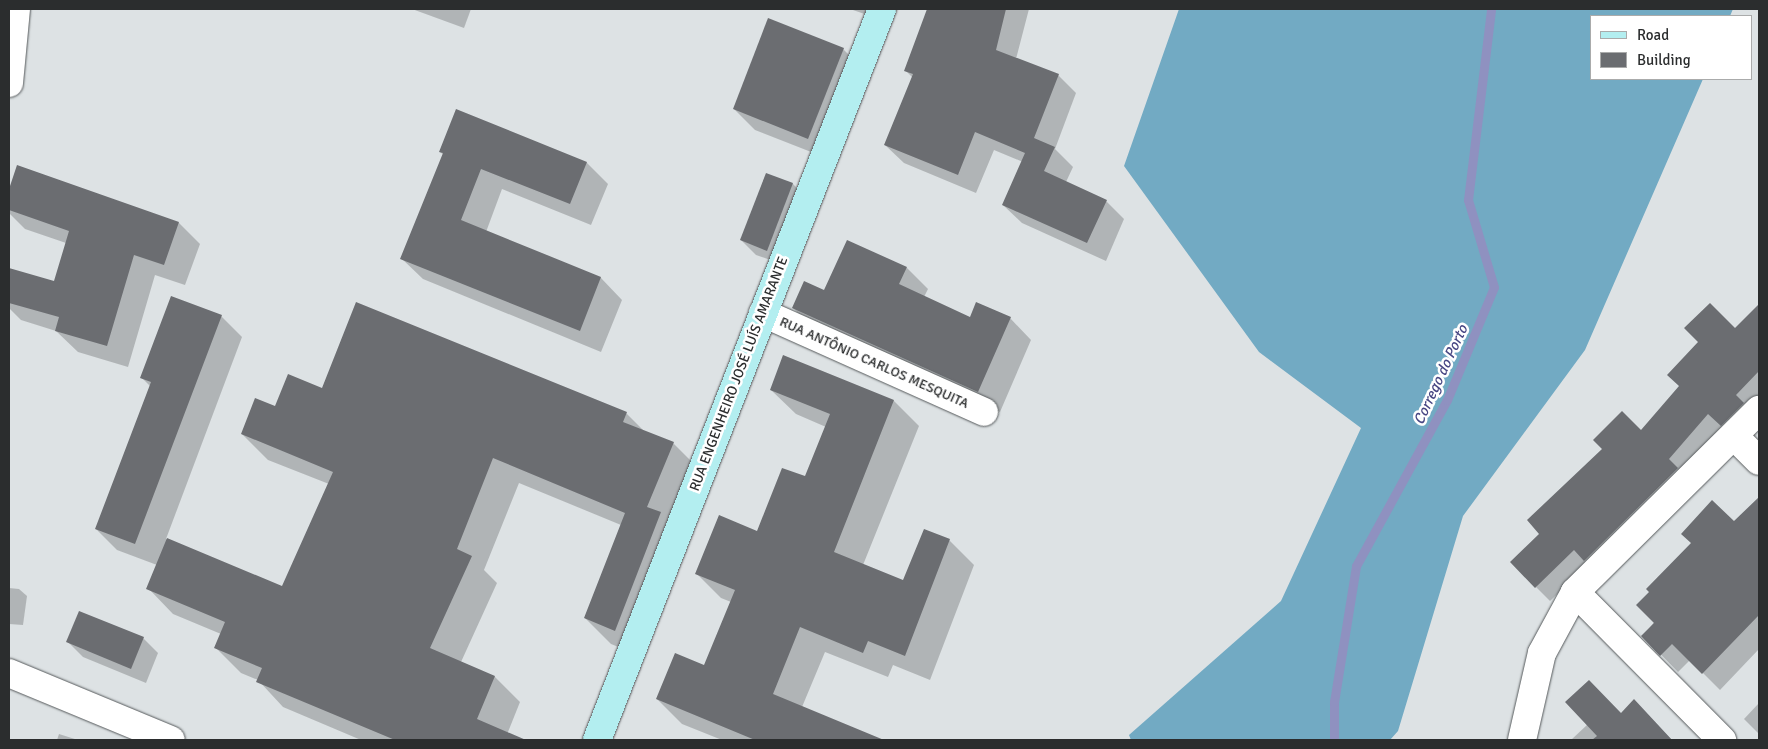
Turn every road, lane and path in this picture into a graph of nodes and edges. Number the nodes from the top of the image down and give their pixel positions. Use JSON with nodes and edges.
{"nodes":[{"id":1,"x":16,"y":9,"type":"edge"},
{"id":2,"x":882,"y":9,"type":"edge"},
{"id":3,"x":9,"y":83,"type":"edge"},
{"id":4,"x":763,"y":314,"type":"junction"},
{"id":5,"x":1759,"y":410,"type":"edge"},
{"id":6,"x":984,"y":412,"type":"dead end"},
{"id":7,"x":1734,"y":436,"type":"junction"},
{"id":8,"x":1759,"y":461,"type":"edge"},
{"id":9,"x":1576,"y":592,"type":"junction"},
{"id":10,"x":11,"y":683,"type":"edge"},
{"id":11,"x":171,"y":740,"type":"edge"},
{"id":12,"x":597,"y":740,"type":"edge"},
{"id":13,"x":1522,"y":740,"type":"edge"},
{"id":14,"x":1722,"y":740,"type":"edge"}],
"edges":[{"from":1,"to":3,"type":"street"},
{"from":2,"to":4,"type":"street","name":"RUA ENGENHEIRO JOSÉ LUÍS AMARANTE"},
{"from":4,"to":6,"type":"street","name":"RUA ANTÔNIO CARLOS MESQUITA"},
{"from":4,"to":12,"type":"street","name":"RUA ENGENHEIRO JOSÉ LUÍS AMARANTE"},
{"from":5,"to":7,"type":"street"},
{"from":7,"to":8,"type":"street"},
{"from":7,"to":9,"type":"street"},
{"from":9,"to":13,"type":"street"},
{"from":9,"to":14,"type":"street"},
{"from":10,"to":11,"type":"street"}]}
